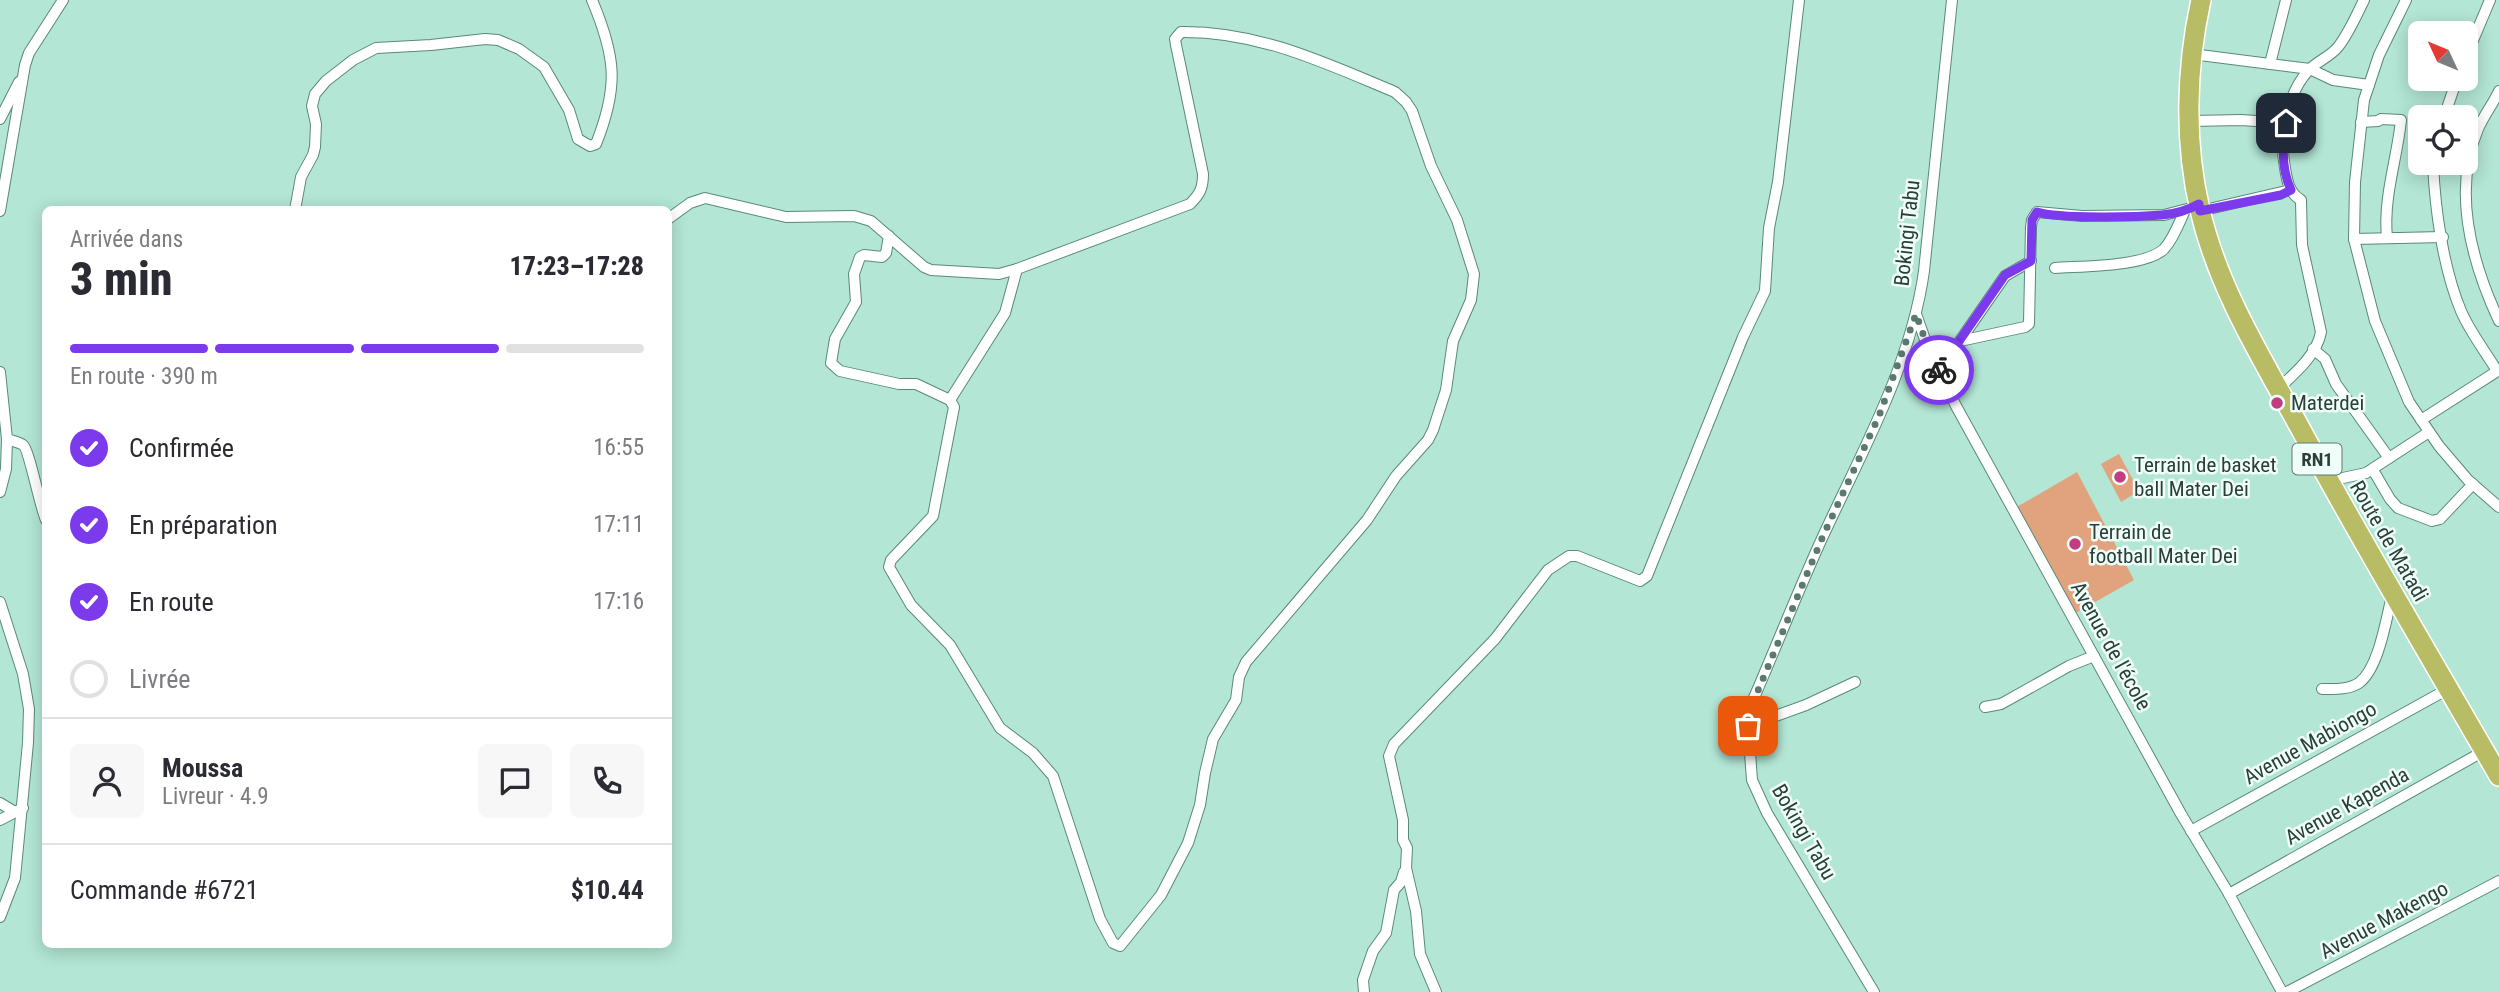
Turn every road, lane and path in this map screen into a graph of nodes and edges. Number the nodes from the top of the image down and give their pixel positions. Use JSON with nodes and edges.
{"nodes":[{"id":1,"x":63,"y":0,"type":"edge"},
{"id":2,"x":592,"y":0,"type":"edge"},
{"id":3,"x":1799,"y":0,"type":"edge"},
{"id":4,"x":1952,"y":0,"type":"edge"},
{"id":5,"x":2201,"y":0,"type":"edge"},
{"id":6,"x":2286,"y":0,"type":"edge"},
{"id":7,"x":2364,"y":0,"type":"edge"},
{"id":8,"x":2406,"y":0,"type":"edge"},
{"id":9,"x":2490,"y":0,"type":"edge"},
{"id":10,"x":2478,"y":28,"type":"edge"},
{"id":11,"x":2191,"y":54,"type":"junction"},
{"id":12,"x":2270,"y":64,"type":"junction"},
{"id":13,"x":2310,"y":69,"type":"junction"},
{"id":14,"x":22,"y":77,"type":"junction"},
{"id":15,"x":2369,"y":85,"type":"junction"},
{"id":16,"x":2499,"y":91,"type":"edge"},
{"id":17,"x":0,"y":119,"type":"edge"},
{"id":18,"x":2190,"y":121,"type":"junction"},
{"id":19,"x":2361,"y":122,"type":"junction"},
{"id":20,"x":2286,"y":123,"type":"junction"},
{"id":21,"x":2435,"y":175,"type":"edge"},
{"id":22,"x":2291,"y":190,"type":"junction"},
{"id":23,"x":296,"y":206,"type":"edge"},
{"id":24,"x":2195,"y":208,"type":"junction"},
{"id":25,"x":0,"y":211,"type":"edge"},
{"id":26,"x":672,"y":216,"type":"edge"},
{"id":27,"x":889,"y":236,"type":"junction"},
{"id":28,"x":2387,"y":237,"type":"junction"},
{"id":29,"x":2443,"y":237,"type":"junction"},
{"id":30,"x":2354,"y":239,"type":"junction"},
{"id":31,"x":2031,"y":261,"type":"junction"},
{"id":32,"x":2056,"y":268,"type":"dead end"},
{"id":33,"x":1017,"y":270,"type":"junction"},
{"id":34,"x":1916,"y":314,"type":"junction"},
{"id":35,"x":2499,"y":321,"type":"edge"},
{"id":36,"x":1960,"y":341,"type":"junction"},
{"id":37,"x":2313,"y":349,"type":"junction"},
{"id":38,"x":2498,"y":370,"type":"edge"},
{"id":39,"x":1939,"y":371,"type":"junction"},
{"id":40,"x":0,"y":372,"type":"edge"},
{"id":41,"x":2278,"y":389,"type":"junction"},
{"id":42,"x":950,"y":400,"type":"junction"},
{"id":43,"x":2421,"y":420,"type":"junction"},
{"id":44,"x":2430,"y":432,"type":"junction"},
{"id":45,"x":7,"y":439,"type":"junction"},
{"id":46,"x":2389,"y":458,"type":"junction"},
{"id":47,"x":2373,"y":470,"type":"junction"},
{"id":48,"x":2329,"y":481,"type":"junction"},
{"id":49,"x":2473,"y":484,"type":"junction"},
{"id":50,"x":0,"y":492,"type":"edge"},
{"id":51,"x":2499,"y":507,"type":"edge"},
{"id":52,"x":42,"y":509,"type":"edge"},
{"id":53,"x":2392,"y":594,"type":"junction"},
{"id":54,"x":0,"y":602,"type":"edge"},
{"id":55,"x":2094,"y":656,"type":"junction"},
{"id":56,"x":1855,"y":682,"type":"dead end"},
{"id":57,"x":2448,"y":688,"type":"junction"},
{"id":58,"x":2322,"y":689,"type":"dead end"},
{"id":59,"x":1985,"y":707,"type":"dead end"},
{"id":60,"x":1748,"y":726,"type":"junction"},
{"id":61,"x":2484,"y":751,"type":"junction"},
{"id":62,"x":2499,"y":776,"type":"edge"},
{"id":63,"x":0,"y":803,"type":"edge"},
{"id":64,"x":19,"y":810,"type":"junction"},
{"id":65,"x":0,"y":820,"type":"edge"},
{"id":66,"x":2191,"y":831,"type":"junction"},
{"id":67,"x":1406,"y":868,"type":"junction"},
{"id":68,"x":2499,"y":881,"type":"edge"},
{"id":69,"x":2229,"y":894,"type":"junction"},
{"id":70,"x":0,"y":917,"type":"edge"},
{"id":71,"x":1364,"y":992,"type":"edge"},
{"id":72,"x":1436,"y":992,"type":"edge"},
{"id":73,"x":1874,"y":992,"type":"edge"},
{"id":74,"x":2285,"y":992,"type":"edge"}],
"edges":[{"from":1,"to":14,"type":"street"},
{"from":2,"to":23,"type":"street"},
{"from":3,"to":67,"type":"street"},
{"from":4,"to":34,"type":"street","name":"Bokingi Tabu"},
{"from":5,"to":11,"type":"highway","name":"Route de Matadi","number":"RN1"},
{"from":6,"to":12,"type":"street"},
{"from":7,"to":13,"type":"street"},
{"from":8,"to":15,"type":"street"},
{"from":9,"to":10,"type":"street"},
{"from":11,"to":12,"type":"street"},
{"from":11,"to":18,"type":"highway","name":"Route de Matadi","number":"RN1"},
{"from":12,"to":13,"type":"street"},
{"from":13,"to":15,"type":"street"},
{"from":13,"to":20,"type":"street"},
{"from":14,"to":17,"type":"street"},
{"from":14,"to":25,"type":"street"},
{"from":15,"to":19,"type":"street"},
{"from":16,"to":35,"type":"street"},
{"from":18,"to":20,"type":"street"},
{"from":18,"to":24,"type":"highway","name":"Route de Matadi","number":"RN1"},
{"from":19,"to":28,"type":"street"},
{"from":19,"to":30,"type":"street"},
{"from":20,"to":22,"type":"street"},
{"from":21,"to":29,"type":"street"},
{"from":22,"to":24,"type":"street"},
{"from":22,"to":37,"type":"street"},
{"from":24,"to":31,"type":"street"},
{"from":24,"to":32,"type":"street"},
{"from":24,"to":41,"type":"highway","name":"Route de Matadi","number":"RN1"},
{"from":26,"to":27,"type":"street"},
{"from":27,"to":33,"type":"street"},
{"from":27,"to":42,"type":"street"},
{"from":28,"to":29,"type":"street"},
{"from":28,"to":30,"type":"street"},
{"from":29,"to":38,"type":"street"},
{"from":30,"to":43,"type":"street"},
{"from":31,"to":36,"type":"street"},
{"from":31,"to":36,"type":"street"},
{"from":33,"to":42,"type":"street"},
{"from":33,"to":42,"type":"street"},
{"from":34,"to":39,"type":"street","name":"Avenue de l'école"},
{"from":34,"to":60,"type":"street","name":"Bokingi Tabu"},
{"from":36,"to":39,"type":"street"},
{"from":37,"to":41,"type":"street"},
{"from":37,"to":46,"type":"street"},
{"from":38,"to":43,"type":"street"},
{"from":39,"to":55,"type":"street","name":"Avenue de l'école"},
{"from":40,"to":45,"type":"street"},
{"from":41,"to":48,"type":"highway","name":"Route de Matadi","number":"RN1"},
{"from":43,"to":44,"type":"street"},
{"from":44,"to":46,"type":"street"},
{"from":44,"to":49,"type":"street"},
{"from":45,"to":50,"type":"street"},
{"from":45,"to":52,"type":"street"},
{"from":46,"to":47,"type":"street"},
{"from":47,"to":48,"type":"street"},
{"from":47,"to":49,"type":"street"},
{"from":48,"to":53,"type":"highway","name":"Route de Matadi","number":"RN1"},
{"from":49,"to":51,"type":"street"},
{"from":53,"to":57,"type":"highway","name":"Route de Matadi","number":"RN1"},
{"from":53,"to":58,"type":"street"},
{"from":54,"to":64,"type":"street"},
{"from":55,"to":59,"type":"street"},
{"from":55,"to":66,"type":"street","name":"Avenue de l'école"},
{"from":56,"to":60,"type":"street"},
{"from":57,"to":61,"type":"highway","name":"Route de Matadi","number":"RN1"},
{"from":57,"to":66,"type":"street","name":"Avenue Mabiongo"},
{"from":60,"to":73,"type":"street","name":"Bokingi Tabu"},
{"from":61,"to":62,"type":"highway","name":"Route de Matadi","number":"RN1"},
{"from":61,"to":69,"type":"street","name":"Avenue Kapenda"},
{"from":63,"to":64,"type":"street"},
{"from":64,"to":65,"type":"street"},
{"from":64,"to":70,"type":"street"},
{"from":66,"to":69,"type":"street","name":"Avenue de l'école"},
{"from":67,"to":71,"type":"street"},
{"from":67,"to":72,"type":"street"},
{"from":68,"to":74,"type":"street","name":"Avenue Makengo"},
{"from":69,"to":74,"type":"street","name":"Avenue de l'école"}]}
